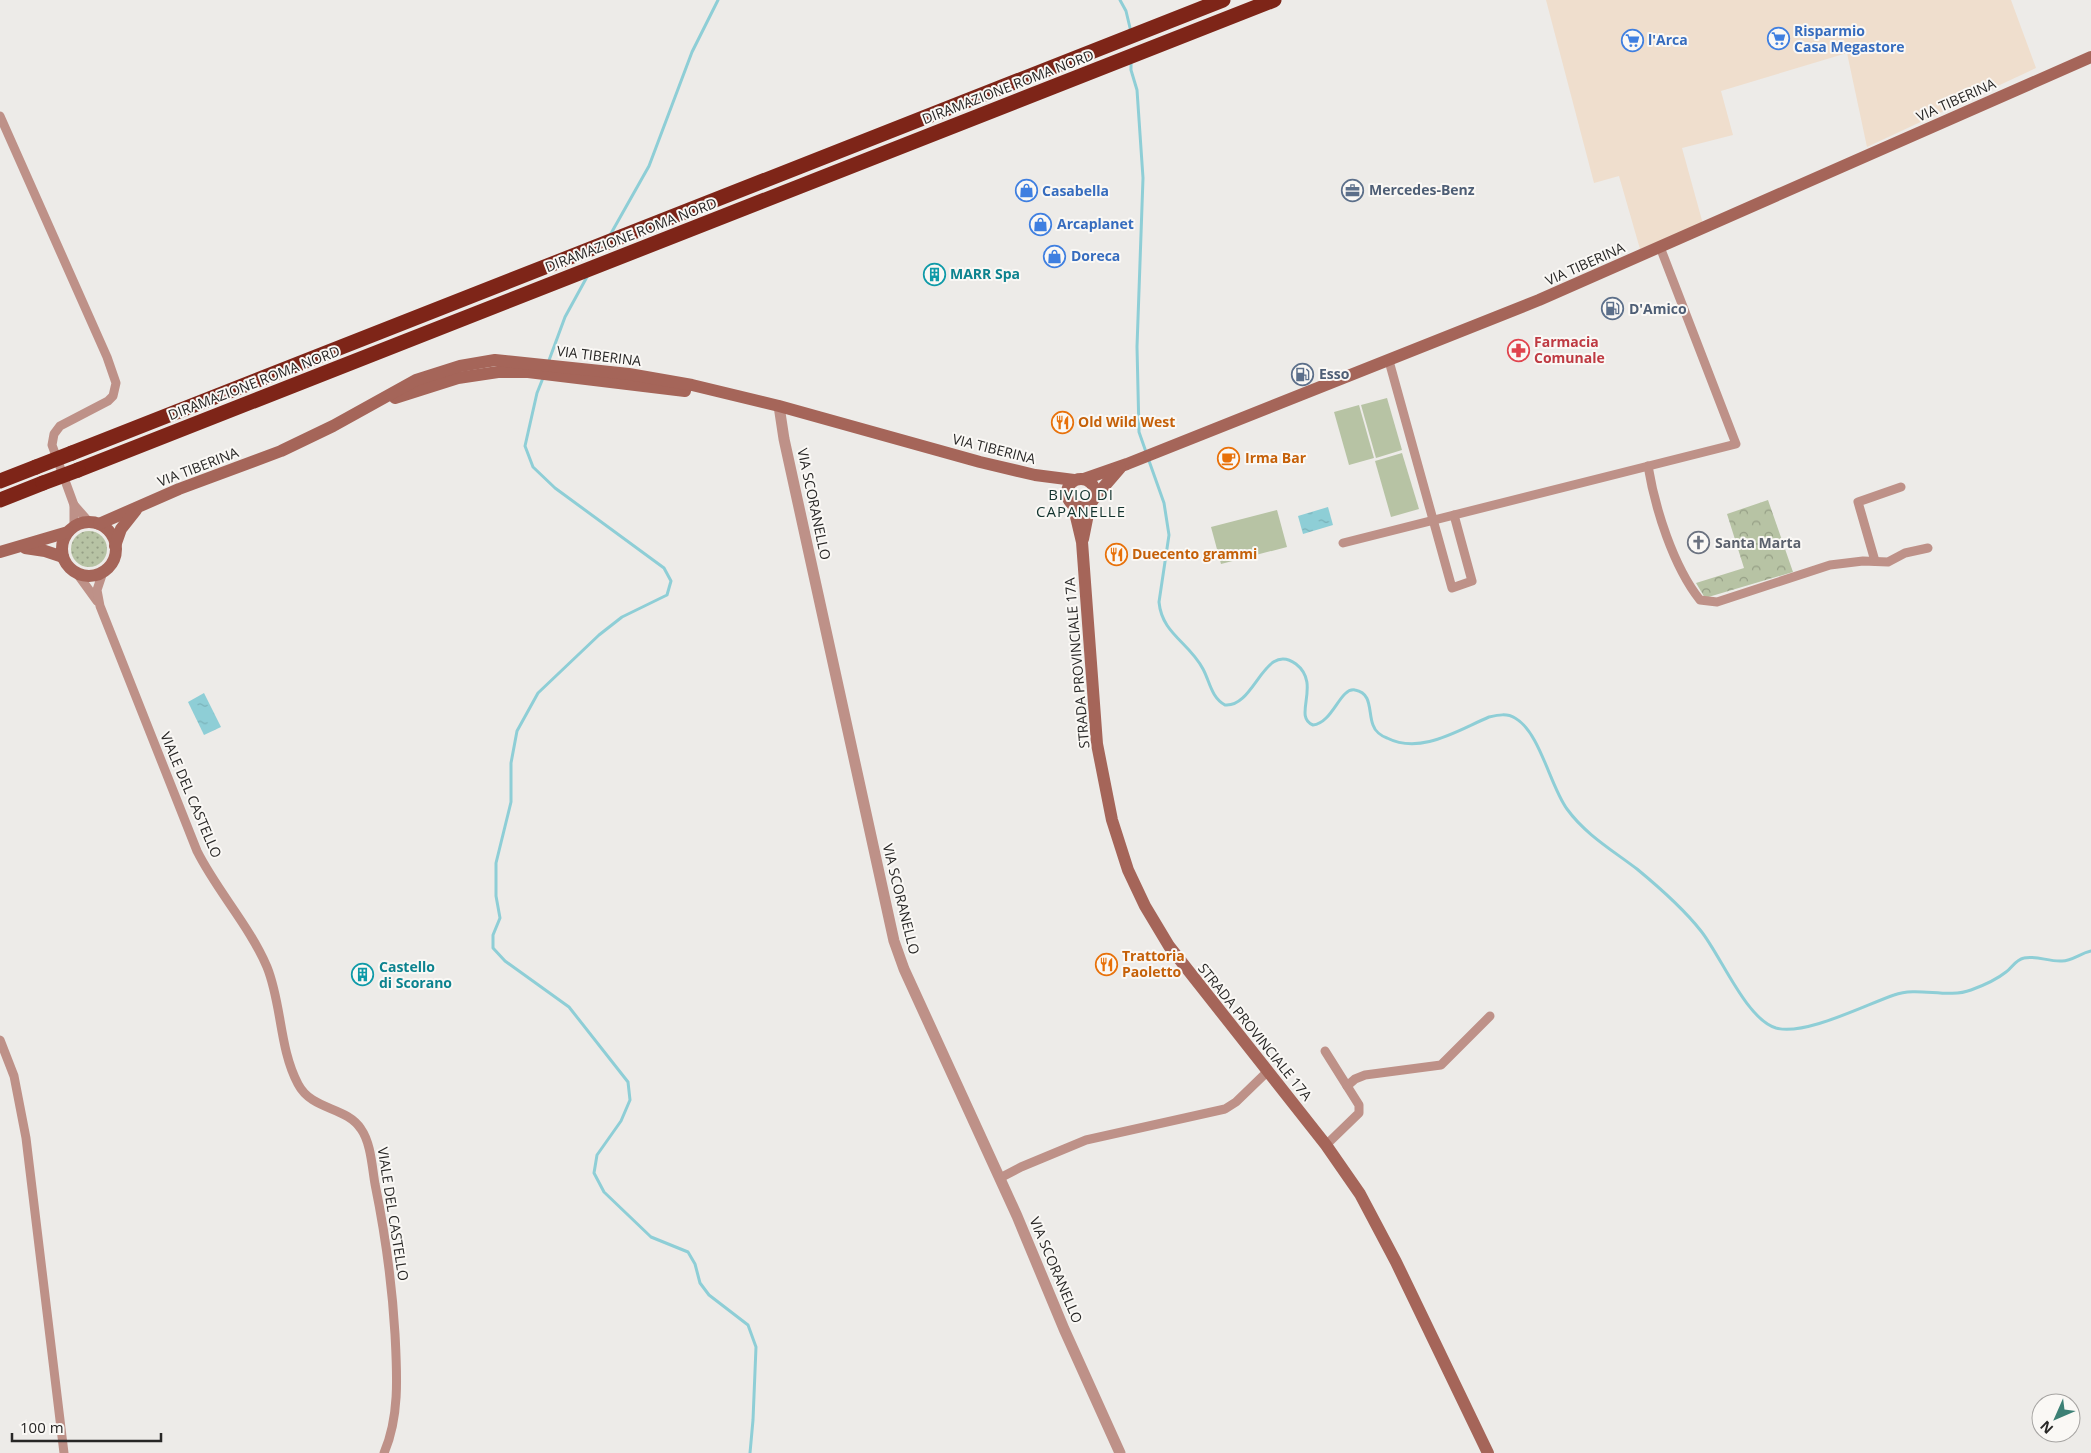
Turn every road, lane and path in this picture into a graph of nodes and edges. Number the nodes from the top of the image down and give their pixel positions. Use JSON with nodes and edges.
{"nodes":[{"id":1,"x":1223,"y":0,"type":"edge"},
{"id":2,"x":1274,"y":0,"type":"edge"},
{"id":3,"x":2091,"y":57,"type":"edge"},
{"id":4,"x":0,"y":116,"type":"edge"},
{"id":5,"x":1660,"y":247,"type":"junction"},
{"id":6,"x":1389,"y":361,"type":"junction"},
{"id":7,"x":779,"y":406,"type":"junction"},
{"id":8,"x":1124,"y":466,"type":"junction"},
{"id":9,"x":1648,"y":466,"type":"junction"},
{"id":10,"x":1035,"y":475,"type":"junction"},
{"id":11,"x":1079,"y":480,"type":"junction"},
{"id":12,"x":0,"y":481,"type":"edge"},
{"id":13,"x":1901,"y":487,"type":"dead end"},
{"id":14,"x":0,"y":500,"type":"edge"},
{"id":15,"x":1092,"y":500,"type":"junction"},
{"id":16,"x":1071,"y":501,"type":"junction"},
{"id":17,"x":74,"y":505,"type":"junction"},
{"id":18,"x":138,"y":508,"type":"junction"},
{"id":19,"x":1454,"y":515,"type":"junction"},
{"id":20,"x":1433,"y":520,"type":"junction"},
{"id":21,"x":94,"y":523,"type":"junction"},
{"id":22,"x":71,"y":529,"type":"junction"},
{"id":23,"x":1082,"y":542,"type":"junction"},
{"id":24,"x":1342,"y":543,"type":"dead end"},
{"id":25,"x":115,"y":546,"type":"junction"},
{"id":26,"x":18,"y":547,"type":"junction"},
{"id":27,"x":1928,"y":548,"type":"dead end"},
{"id":28,"x":0,"y":552,"type":"edge"},
{"id":29,"x":63,"y":557,"type":"junction"},
{"id":30,"x":1875,"y":562,"type":"junction"},
{"id":31,"x":76,"y":572,"type":"junction"},
{"id":32,"x":103,"y":572,"type":"junction"},
{"id":33,"x":100,"y":606,"type":"junction"},
{"id":34,"x":1490,"y":1016,"type":"dead end"},
{"id":35,"x":0,"y":1040,"type":"edge"},
{"id":36,"x":1324,"y":1051,"type":"dead end"},
{"id":37,"x":1267,"y":1072,"type":"junction"},
{"id":38,"x":1347,"y":1086,"type":"junction"},
{"id":39,"x":1326,"y":1145,"type":"junction"},
{"id":40,"x":1000,"y":1178,"type":"junction"},
{"id":41,"x":64,"y":1453,"type":"edge"},
{"id":42,"x":384,"y":1453,"type":"edge"},
{"id":43,"x":1120,"y":1453,"type":"edge"},
{"id":44,"x":1488,"y":1453,"type":"edge"}],
"edges":[{"from":1,"to":12,"type":"highway","name":"DIRAMAZIONE ROMA NORD","bridge":true},
{"from":2,"to":14,"type":"highway","name":"DIRAMAZIONE ROMA NORD","bridge":true},
{"from":3,"to":5,"type":"main road","name":"VIA TIBERINA"},
{"from":4,"to":17,"type":"street"},
{"from":5,"to":6,"type":"main road","name":"VIA TIBERINA"},
{"from":5,"to":9,"type":"street"},
{"from":6,"to":8,"type":"main road","name":"VIA TIBERINA"},
{"from":6,"to":20,"type":"street"},
{"from":7,"to":10,"type":"main road","name":"VIA TIBERINA"},
{"from":7,"to":18,"type":"main road","name":"VIA TIBERINA"},
{"from":7,"to":40,"type":"street","name":"VIA SCORANELLO"},
{"from":8,"to":11,"type":"main road","name":"VIA TIBERINA"},
{"from":8,"to":15,"type":"main road"},
{"from":9,"to":19,"type":"street"},
{"from":9,"to":30,"type":"street"},
{"from":10,"to":11,"type":"main road","name":"VIA TIBERINA"},
{"from":10,"to":16,"type":"main road"},
{"from":11,"to":15,"type":"main road"},
{"from":11,"to":16,"type":"main road"},
{"from":13,"to":30,"type":"street"},
{"from":15,"to":16,"type":"main road"},
{"from":15,"to":23,"type":"main road"},
{"from":16,"to":23,"type":"main road"},
{"from":17,"to":21,"type":"street"},
{"from":17,"to":22,"type":"street"},
{"from":18,"to":21,"type":"main road","name":"VIA TIBERINA"},
{"from":18,"to":25,"type":"main road"},
{"from":19,"to":20,"type":"street"},
{"from":19,"to":20,"type":"street"},
{"from":20,"to":24,"type":"street"},
{"from":21,"to":22,"type":"main road"},
{"from":21,"to":25,"type":"main road"},
{"from":22,"to":26,"type":"main road"},
{"from":22,"to":29,"type":"main road"},
{"from":23,"to":37,"type":"main road","name":"STRADA PROVINCIALE 17A"},
{"from":25,"to":32,"type":"main road"},
{"from":26,"to":28,"type":"main road"},
{"from":26,"to":29,"type":"main road"},
{"from":27,"to":30,"type":"street"},
{"from":29,"to":31,"type":"main road"},
{"from":31,"to":32,"type":"main road"},
{"from":31,"to":33,"type":"street"},
{"from":32,"to":33,"type":"street"},
{"from":33,"to":42,"type":"street","name":"VIALE DEL CASTELLO"},
{"from":34,"to":38,"type":"street"},
{"from":35,"to":41,"type":"street"},
{"from":36,"to":38,"type":"street"},
{"from":37,"to":39,"type":"main road","name":"STRADA PROVINCIALE 17A"},
{"from":37,"to":40,"type":"street"},
{"from":38,"to":39,"type":"street"},
{"from":39,"to":44,"type":"main road","name":"STRADA PROVINCIALE 17A"},
{"from":40,"to":43,"type":"street","name":"VIA SCORANELLO"}]}
